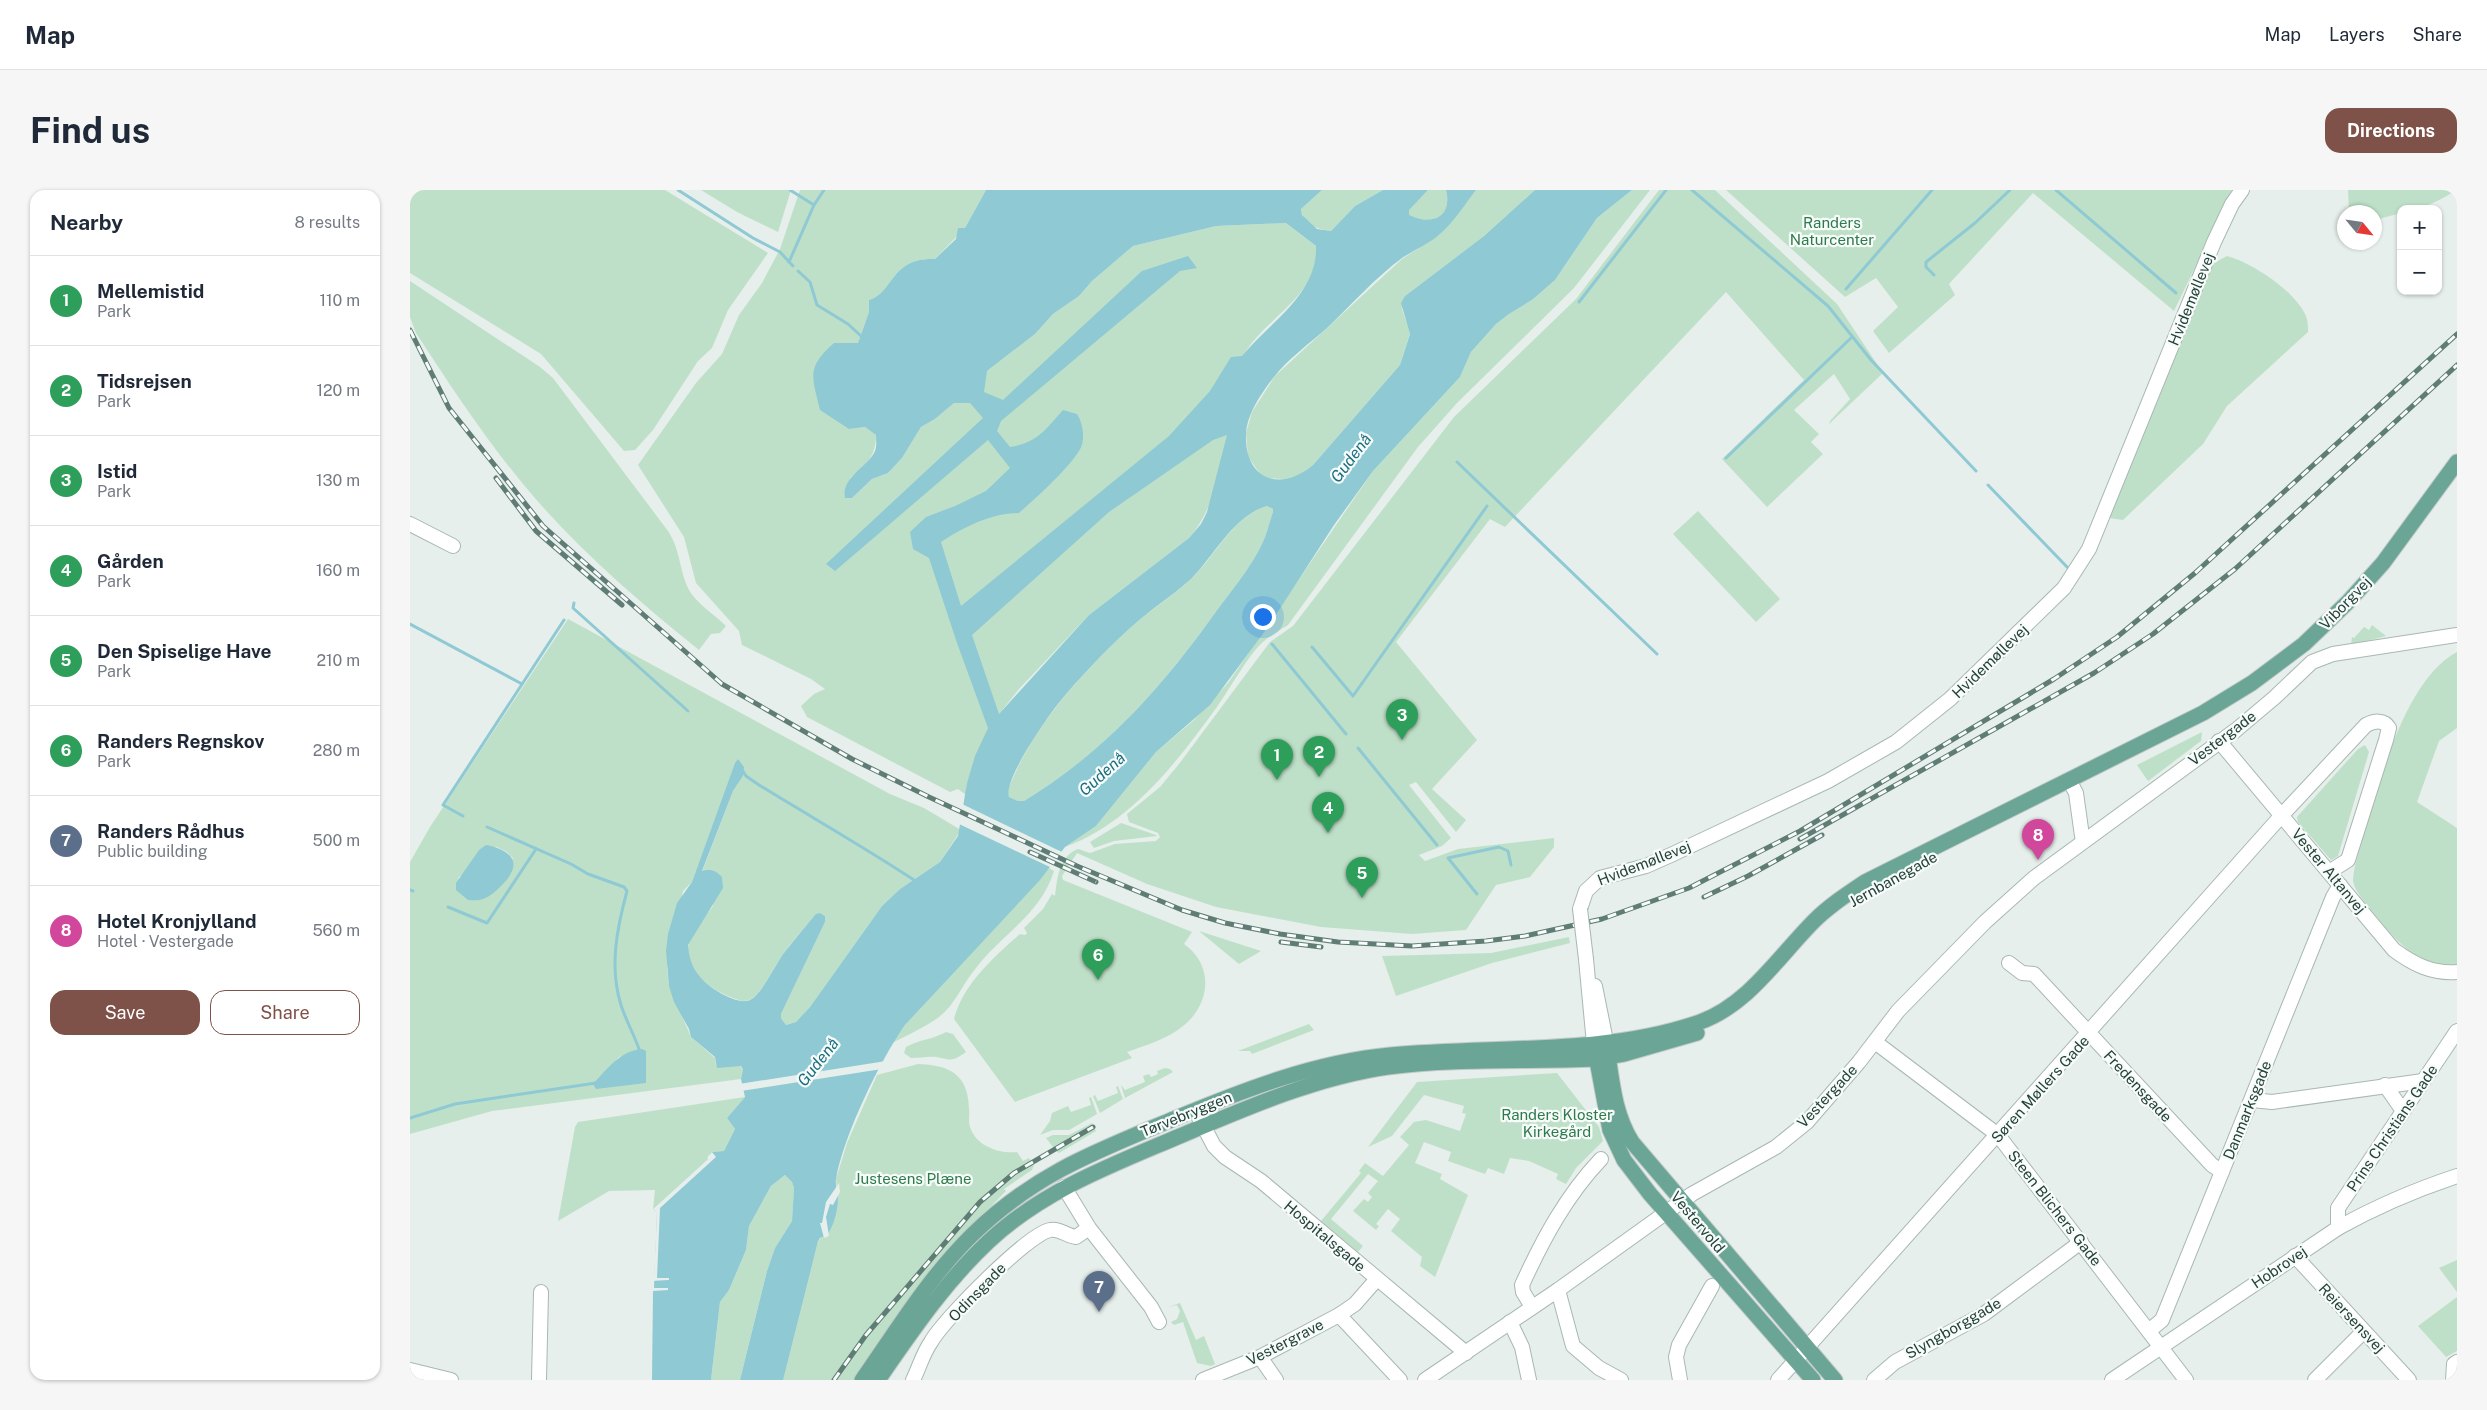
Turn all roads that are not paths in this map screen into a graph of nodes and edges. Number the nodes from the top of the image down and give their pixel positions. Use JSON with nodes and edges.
{"nodes":[{"id":1,"x":2242,"y":190,"type":"edge"},
{"id":2,"x":2457,"y":462,"type":"edge"},
{"id":3,"x":2457,"y":478,"type":"edge"},
{"id":4,"x":410,"y":524,"type":"edge"},
{"id":5,"x":452,"y":546,"type":"dead end"},
{"id":6,"x":2457,"y":636,"type":"edge"},
{"id":7,"x":2208,"y":715,"type":"junction"},
{"id":8,"x":2219,"y":741,"type":"junction"},
{"id":9,"x":2071,"y":783,"type":"junction"},
{"id":10,"x":2282,"y":815,"type":"junction"},
{"id":11,"x":2085,"y":840,"type":"junction"},
{"id":12,"x":2329,"y":872,"type":"junction"},
{"id":13,"x":2340,"y":885,"type":"junction"},
{"id":14,"x":2009,"y":963,"type":"dead end"},
{"id":15,"x":2457,"y":972,"type":"edge"},
{"id":16,"x":2457,"y":1031,"type":"edge"},
{"id":17,"x":2089,"y":1034,"type":"junction"},
{"id":18,"x":1875,"y":1042,"type":"junction"},
{"id":19,"x":1601,"y":1050,"type":"junction"},
{"id":20,"x":2423,"y":1081,"type":"junction"},
{"id":21,"x":2385,"y":1086,"type":"junction"},
{"id":22,"x":2252,"y":1100,"type":"junction"},
{"id":23,"x":1195,"y":1110,"type":"junction"},
{"id":24,"x":2403,"y":1112,"type":"junction"},
{"id":25,"x":1203,"y":1126,"type":"junction"},
{"id":26,"x":1998,"y":1135,"type":"junction"},
{"id":27,"x":1601,"y":1159,"type":"dead end"},
{"id":28,"x":2222,"y":1172,"type":"junction"},
{"id":29,"x":2457,"y":1176,"type":"edge"},
{"id":30,"x":1064,"y":1188,"type":"junction"},
{"id":31,"x":1682,"y":1202,"type":"junction"},
{"id":32,"x":1666,"y":1212,"type":"junction"},
{"id":33,"x":1089,"y":1228,"type":"junction"},
{"id":34,"x":2338,"y":1228,"type":"junction"},
{"id":35,"x":2081,"y":1242,"type":"junction"},
{"id":36,"x":2295,"y":1256,"type":"junction"},
{"id":37,"x":1376,"y":1280,"type":"junction"},
{"id":38,"x":1712,"y":1286,"type":"dead end"},
{"id":39,"x":1558,"y":1290,"type":"junction"},
{"id":40,"x":541,"y":1292,"type":"dead end"},
{"id":41,"x":1532,"y":1307,"type":"junction"},
{"id":42,"x":1339,"y":1315,"type":"junction"},
{"id":43,"x":1160,"y":1322,"type":"dead end"},
{"id":44,"x":1510,"y":1322,"type":"junction"},
{"id":45,"x":2150,"y":1330,"type":"junction"},
{"id":46,"x":2363,"y":1332,"type":"junction"},
{"id":47,"x":2162,"y":1346,"type":"junction"},
{"id":48,"x":1807,"y":1348,"type":"junction"},
{"id":49,"x":1466,"y":1353,"type":"junction"},
{"id":50,"x":1260,"y":1357,"type":"junction"},
{"id":51,"x":1796,"y":1361,"type":"junction"},
{"id":52,"x":2457,"y":1362,"type":"edge"},
{"id":53,"x":410,"y":1370,"type":"edge"},
{"id":54,"x":2133,"y":1374,"type":"edge"},
{"id":55,"x":430,"y":1377,"type":"edge"},
{"id":56,"x":451,"y":1380,"type":"edge"},
{"id":57,"x":539,"y":1380,"type":"edge"},
{"id":58,"x":862,"y":1380,"type":"edge"},
{"id":59,"x":878,"y":1380,"type":"edge"},
{"id":60,"x":913,"y":1380,"type":"edge"},
{"id":61,"x":1203,"y":1380,"type":"edge"},
{"id":62,"x":1276,"y":1380,"type":"edge"},
{"id":63,"x":1400,"y":1380,"type":"edge"},
{"id":64,"x":1425,"y":1380,"type":"edge"},
{"id":65,"x":1529,"y":1380,"type":"edge"},
{"id":66,"x":1621,"y":1380,"type":"edge"},
{"id":67,"x":1680,"y":1380,"type":"edge"},
{"id":68,"x":1778,"y":1380,"type":"edge"},
{"id":69,"x":1813,"y":1380,"type":"edge"},
{"id":70,"x":1835,"y":1380,"type":"edge"},
{"id":71,"x":1874,"y":1380,"type":"edge"},
{"id":72,"x":2112,"y":1380,"type":"edge"},
{"id":73,"x":2186,"y":1380,"type":"edge"},
{"id":74,"x":2314,"y":1380,"type":"edge"},
{"id":75,"x":2409,"y":1380,"type":"edge"},
{"id":76,"x":2453,"y":1380,"type":"edge"}],
"edges":[{"from":1,"to":19,"type":"street","name":"Hvidemøllevej","bridge":true},
{"from":2,"to":7,"type":"main road","name":"Viborgvej"},
{"from":3,"to":7,"type":"main road","name":"Viborgvej"},
{"from":4,"to":5,"type":"street"},
{"from":6,"to":8,"type":"street","name":"Vestergade"},
{"from":7,"to":9,"type":"main road","name":"Jernbanegade"},
{"from":8,"to":10,"type":"street","name":"Vester Altanvej"},
{"from":8,"to":11,"type":"street","name":"Vestergade"},
{"from":9,"to":11,"type":"street"},
{"from":9,"to":19,"type":"main road","name":"Jernbanegade"},
{"from":10,"to":12,"type":"street","name":"Vester Altanvej"},
{"from":10,"to":12,"type":"street","name":"Søren Møllers Gade"},
{"from":10,"to":17,"type":"street","name":"Søren Møllers Gade"},
{"from":11,"to":18,"type":"street","name":"Vestergade"},
{"from":12,"to":13,"type":"street","name":"Vester Altanvej"},
{"from":13,"to":15,"type":"street","name":"Vester Altanvej"},
{"from":13,"to":22,"type":"street","name":"Danmarksgade"},
{"from":14,"to":17,"type":"street","name":"Fredensgade"},
{"from":16,"to":20,"type":"street","name":"Prins Christians Gade"},
{"from":17,"to":26,"type":"street","name":"Søren Møllers Gade"},
{"from":17,"to":28,"type":"street","name":"Fredensgade"},
{"from":18,"to":26,"type":"street","name":"Steen Blichers Gade"},
{"from":18,"to":31,"type":"street","name":"Vestergade"},
{"from":19,"to":23,"type":"main road","name":"Tørvebryggen"},
{"from":19,"to":25,"type":"main road","name":"Tørvebryggen"},
{"from":19,"to":31,"type":"main road","name":"Vestervold"},
{"from":19,"to":32,"type":"main road","name":"Vestervold"},
{"from":20,"to":21,"type":"street"},
{"from":20,"to":24,"type":"street","name":"Prins Christians Gade"},
{"from":21,"to":22,"type":"street"},
{"from":21,"to":24,"type":"street"},
{"from":22,"to":28,"type":"street","name":"Danmarksgade"},
{"from":23,"to":25,"type":"street","name":"Hospitalsgade"},
{"from":23,"to":58,"type":"main road","name":"Tørvebryggen"},
{"from":24,"to":34,"type":"street","name":"Prins Christians Gade"},
{"from":25,"to":30,"type":"main road","name":"Tørvebryggen"},
{"from":25,"to":37,"type":"street","name":"Hospitalsgade"},
{"from":26,"to":35,"type":"street","name":"Steen Blichers Gade"},
{"from":26,"to":48,"type":"street","name":"Søren Møllers Gade"},
{"from":27,"to":41,"type":"street"},
{"from":28,"to":45,"type":"street","name":"Danmarksgade"},
{"from":29,"to":34,"type":"street","name":"Hobrovej"},
{"from":30,"to":33,"type":"street"},
{"from":30,"to":59,"type":"main road","name":"Tørvebryggen"},
{"from":31,"to":32,"type":"street","name":"Vestergade"},
{"from":31,"to":48,"type":"main road","name":"Vestervold"},
{"from":32,"to":39,"type":"street","name":"Vestergade"},
{"from":32,"to":51,"type":"main road","name":"Vestervold"},
{"from":33,"to":43,"type":"street"},
{"from":33,"to":60,"type":"street","name":"Odinsgade"},
{"from":34,"to":36,"type":"street","name":"Hobrovej"},
{"from":35,"to":45,"type":"street","name":"Steen Blichers Gade"},
{"from":35,"to":71,"type":"street","name":"Slyngborggade"},
{"from":36,"to":46,"type":"street","name":"Reiersensvej"},
{"from":36,"to":47,"type":"street","name":"Hobrovej"},
{"from":37,"to":42,"type":"street","name":"Vestergrave"},
{"from":37,"to":49,"type":"street","name":"Hospitalsgade"},
{"from":38,"to":67,"type":"street"},
{"from":39,"to":41,"type":"street","name":"Vestergade"},
{"from":39,"to":66,"type":"street"},
{"from":40,"to":57,"type":"street"},
{"from":41,"to":44,"type":"street","name":"Vestergade"},
{"from":42,"to":50,"type":"street","name":"Vestergrave"},
{"from":42,"to":63,"type":"street"},
{"from":44,"to":49,"type":"street","name":"Vestergade"},
{"from":44,"to":65,"type":"street"},
{"from":45,"to":47,"type":"street","name":"Steen Blichers Gade"},
{"from":46,"to":74,"type":"street"},
{"from":46,"to":75,"type":"street","name":"Reiersensvej"},
{"from":47,"to":54,"type":"street","name":"Hobrovej"},
{"from":47,"to":73,"type":"street","name":"Steen Blichers Gade"},
{"from":48,"to":51,"type":"street","name":"Søren Møllers Gade"},
{"from":48,"to":70,"type":"main road","name":"Vestervold"},
{"from":49,"to":64,"type":"street","name":"Vestergade"},
{"from":50,"to":61,"type":"street","name":"Vestergrave"},
{"from":50,"to":62,"type":"street"},
{"from":51,"to":68,"type":"street","name":"Søren Møllers Gade"},
{"from":51,"to":69,"type":"main road","name":"Vestervold"},
{"from":52,"to":76,"type":"street"},
{"from":53,"to":55,"type":"street"},
{"from":54,"to":72,"type":"street","name":"Hobrovej"},
{"from":55,"to":56,"type":"street"}]}
